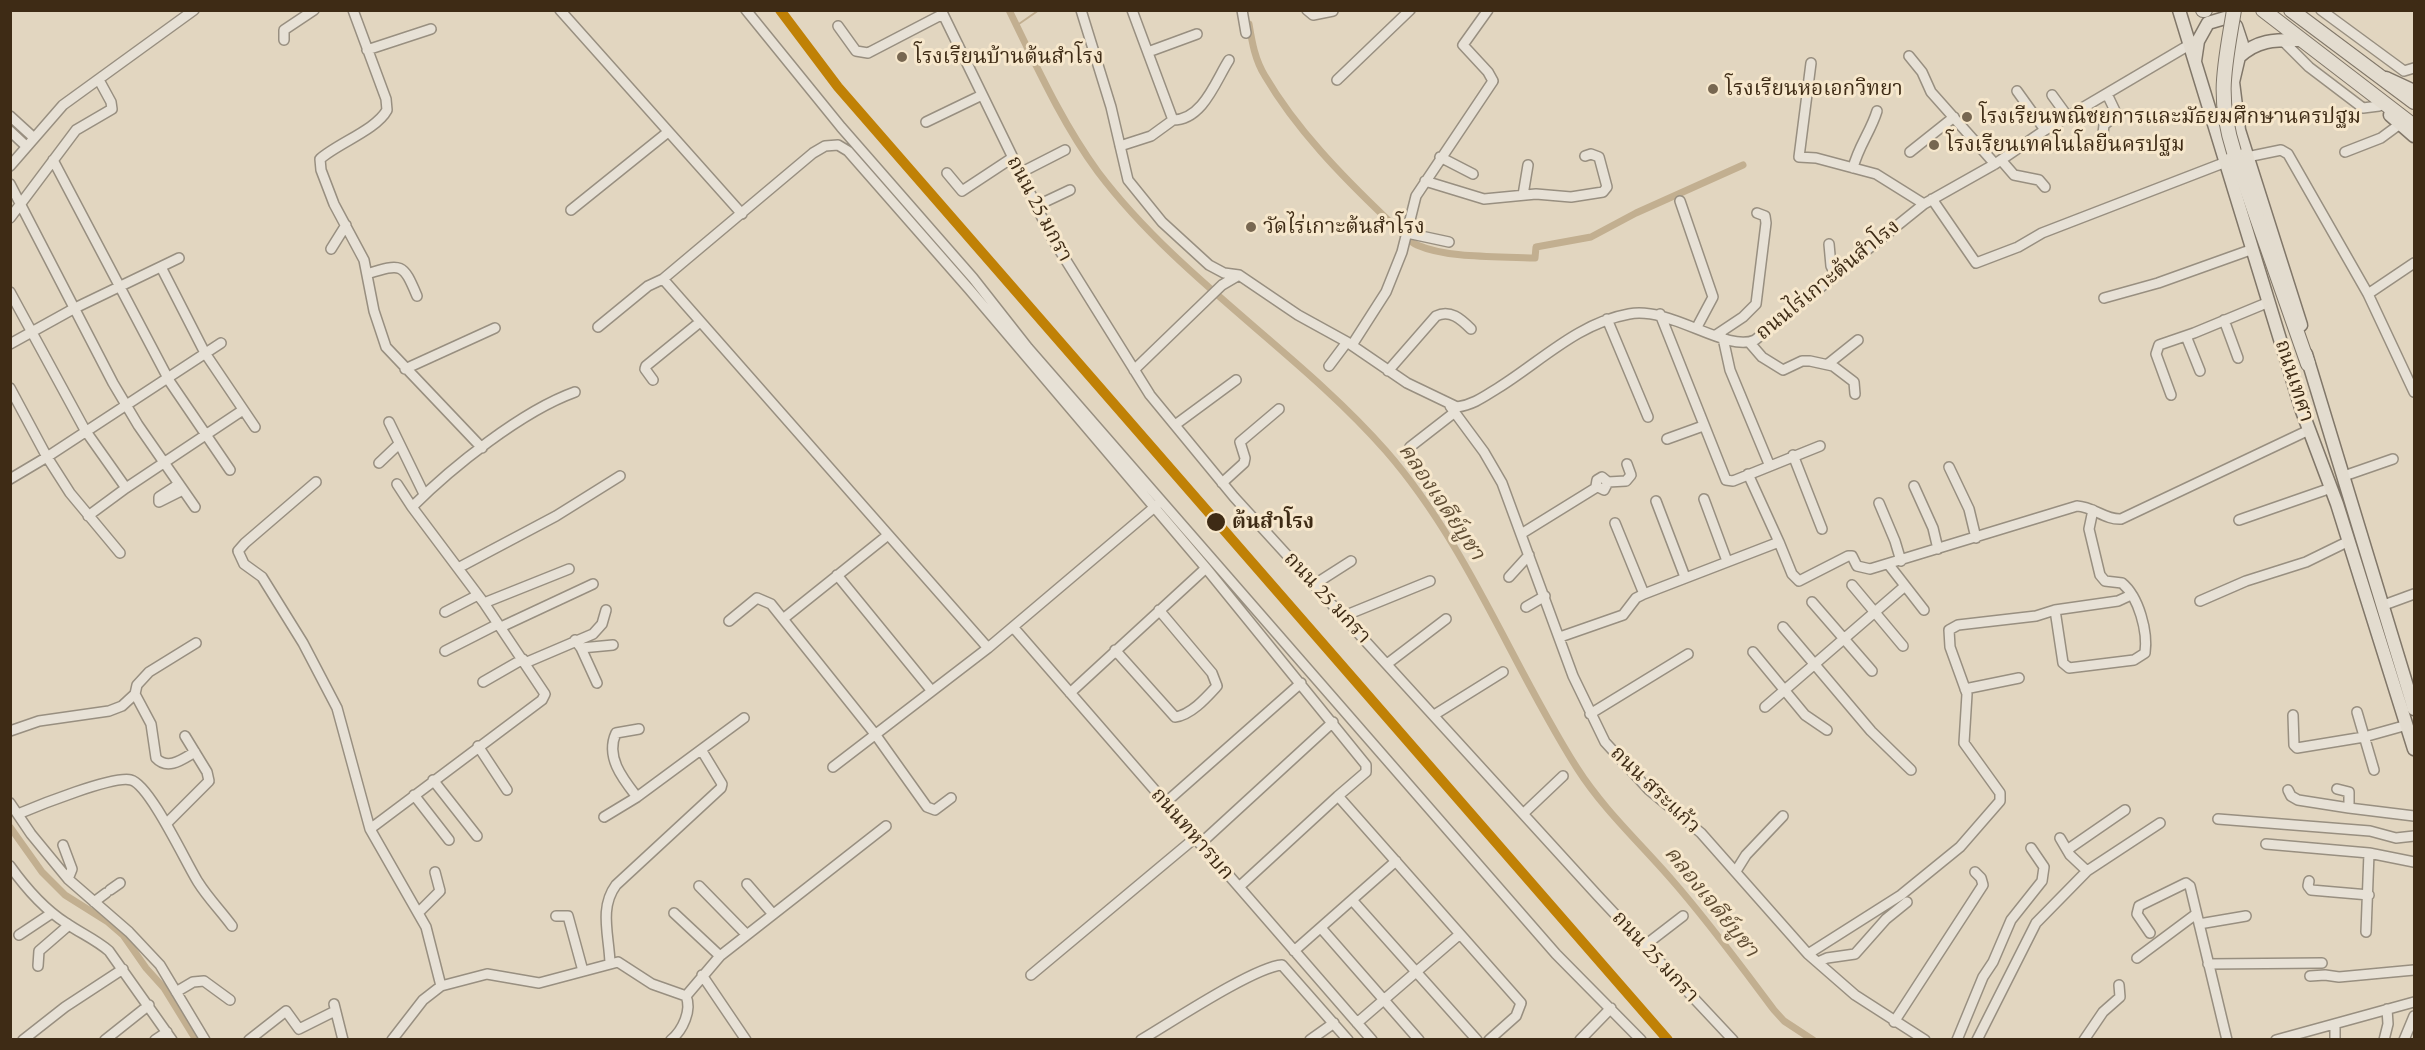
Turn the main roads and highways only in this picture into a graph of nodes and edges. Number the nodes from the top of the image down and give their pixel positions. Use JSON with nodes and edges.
{"nodes":[{"id":1,"x":2179,"y":10,"type":"edge"},
{"id":2,"x":2234,"y":10,"type":"edge"},
{"id":3,"x":2263,"y":10,"type":"edge"},
{"id":4,"x":2291,"y":10,"type":"edge"},
{"id":5,"x":2301,"y":40,"type":"junction"},
{"id":6,"x":2239,"y":57,"type":"junction"},
{"id":7,"x":2195,"y":61,"type":"junction"},
{"id":8,"x":2379,"y":78,"type":"junction"},
{"id":9,"x":2364,"y":87,"type":"junction"},
{"id":10,"x":2411,"y":89,"type":"edge"},
{"id":11,"x":2415,"y":102,"type":"edge"},
{"id":12,"x":2415,"y":126,"type":"edge"},
{"id":13,"x":2415,"y":136,"type":"edge"},
{"id":14,"x":2236,"y":157,"type":"junction"},
{"id":15,"x":2308,"y":364,"type":"joint"},
{"id":16,"x":2352,"y":499,"type":"junction"},
{"id":17,"x":2337,"y":504,"type":"junction"},
{"id":18,"x":2351,"y":547,"type":"junction"},
{"id":19,"x":2366,"y":548,"type":"junction"},
{"id":20,"x":2415,"y":709,"type":"edge"},
{"id":21,"x":2415,"y":749,"type":"edge"}],
"edges":[{"from":1,"to":7,"type":"main road","name":"ถนนเทศา"},
{"from":2,"to":14,"type":"highway","bridge":true},
{"from":3,"to":5,"type":"highway"},
{"from":4,"to":8,"type":"highway"},
{"from":5,"to":6,"type":"main road"},
{"from":5,"to":9,"type":"highway"},
{"from":6,"to":7,"type":"main road","name":"ถนนเทศา"},
{"from":6,"to":14,"type":"main road","name":"ถนนเทศา"},
{"from":7,"to":14,"type":"main road","name":"ถนนเทศา"},
{"from":8,"to":10,"type":"main road"},
{"from":8,"to":11,"type":"highway"},
{"from":9,"to":12,"type":"highway"},
{"from":9,"to":13,"type":"main road"},
{"from":14,"to":15,"type":"highway"},
{"from":14,"to":17,"type":"main road","name":"ถนนเทศา"},
{"from":15,"to":16,"type":"main road","name":"ถนนเทศา"},
{"from":16,"to":17,"type":"main road"},
{"from":16,"to":19,"type":"main road","name":"ถนนเทศา"},
{"from":17,"to":18,"type":"main road","name":"ถนนเทศา"},
{"from":18,"to":19,"type":"main road"},
{"from":18,"to":21,"type":"main road","name":"ถนนเทศา"},
{"from":19,"to":20,"type":"main road","name":"ถนนเทศา"}]}
